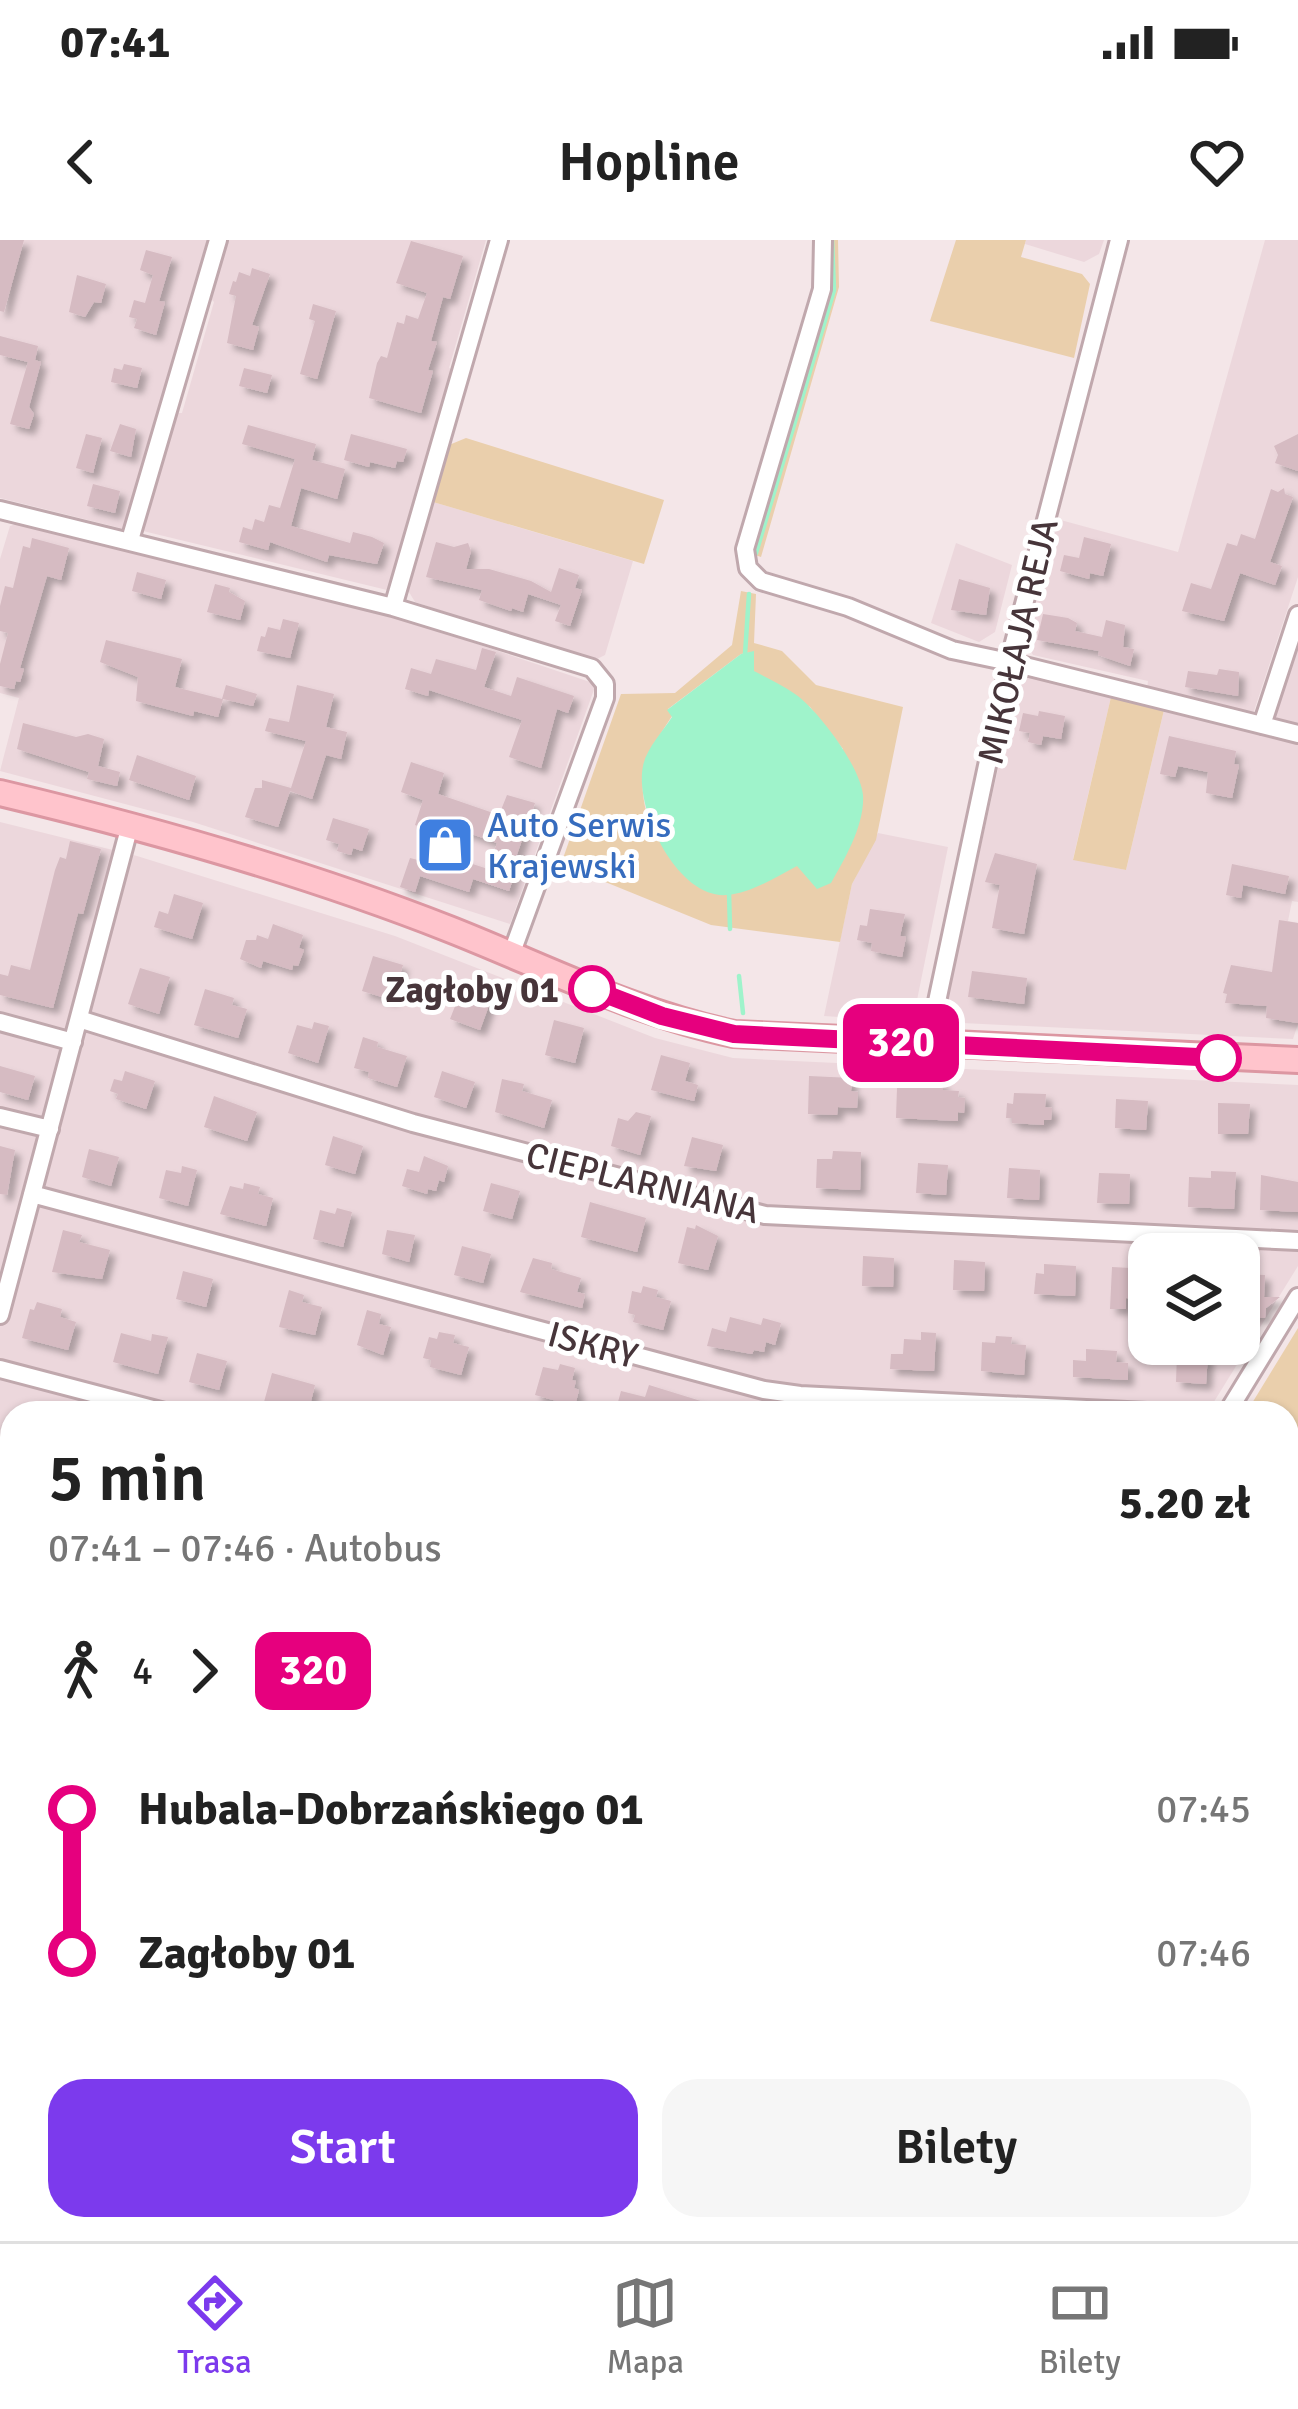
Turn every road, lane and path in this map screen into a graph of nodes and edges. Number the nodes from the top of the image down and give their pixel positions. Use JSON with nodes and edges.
{"nodes":[{"id":1,"x":218,"y":240,"type":"edge"},
{"id":2,"x":499,"y":240,"type":"edge"},
{"id":3,"x":823,"y":240,"type":"edge"},
{"id":4,"x":1119,"y":240,"type":"edge"},
{"id":5,"x":1,"y":514,"type":"edge"},
{"id":6,"x":130,"y":540,"type":"junction"},
{"id":7,"x":394,"y":607,"type":"junction"},
{"id":8,"x":1298,"y":614,"type":"edge"},
{"id":9,"x":1010,"y":662,"type":"junction"},
{"id":10,"x":1262,"y":725,"type":"junction"},
{"id":11,"x":1298,"y":734,"type":"edge"},
{"id":12,"x":0,"y":794,"type":"edge"},
{"id":13,"x":130,"y":825,"type":"junction"},
{"id":14,"x":512,"y":955,"type":"junction"},
{"id":15,"x":79,"y":1019,"type":"junction"},
{"id":16,"x":0,"y":1022,"type":"edge"},
{"id":17,"x":73,"y":1042,"type":"junction"},
{"id":18,"x":928,"y":1044,"type":"junction"},
{"id":19,"x":1298,"y":1060,"type":"edge"},
{"id":20,"x":0,"y":1117,"type":"edge"},
{"id":21,"x":50,"y":1130,"type":"junction"},
{"id":22,"x":32,"y":1194,"type":"junction"},
{"id":23,"x":1298,"y":1241,"type":"edge"},
{"id":24,"x":1298,"y":1297,"type":"edge"},
{"id":25,"x":0,"y":1316,"type":"edge"},
{"id":26,"x":0,"y":1369,"type":"edge"},
{"id":27,"x":120,"y":1401,"type":"edge"},
{"id":28,"x":922,"y":1401,"type":"edge"},
{"id":29,"x":1234,"y":1401,"type":"edge"}],
"edges":[{"from":1,"to":6,"type":"street"},
{"from":2,"to":7,"type":"street"},
{"from":3,"to":9,"type":"street"},
{"from":4,"to":9,"type":"street","name":"MIKOŁAJA REJA"},
{"from":5,"to":6,"type":"street"},
{"from":6,"to":7,"type":"street"},
{"from":7,"to":14,"type":"street"},
{"from":8,"to":10,"type":"street"},
{"from":9,"to":10,"type":"street"},
{"from":9,"to":18,"type":"street","name":"MIKOŁAJA REJA"},
{"from":10,"to":11,"type":"street"},
{"from":12,"to":13,"type":"street"},
{"from":13,"to":14,"type":"street"},
{"from":13,"to":15,"type":"street"},
{"from":14,"to":18,"type":"street"},
{"from":15,"to":17,"type":"street"},
{"from":15,"to":23,"type":"street","name":"CIEPLARNIANA"},
{"from":16,"to":17,"type":"street"},
{"from":17,"to":21,"type":"street"},
{"from":18,"to":19,"type":"street"},
{"from":20,"to":21,"type":"street"},
{"from":21,"to":22,"type":"street"},
{"from":22,"to":25,"type":"street"},
{"from":22,"to":28,"type":"street","name":"ISKRY"},
{"from":24,"to":29,"type":"street"},
{"from":26,"to":27,"type":"street"}]}
